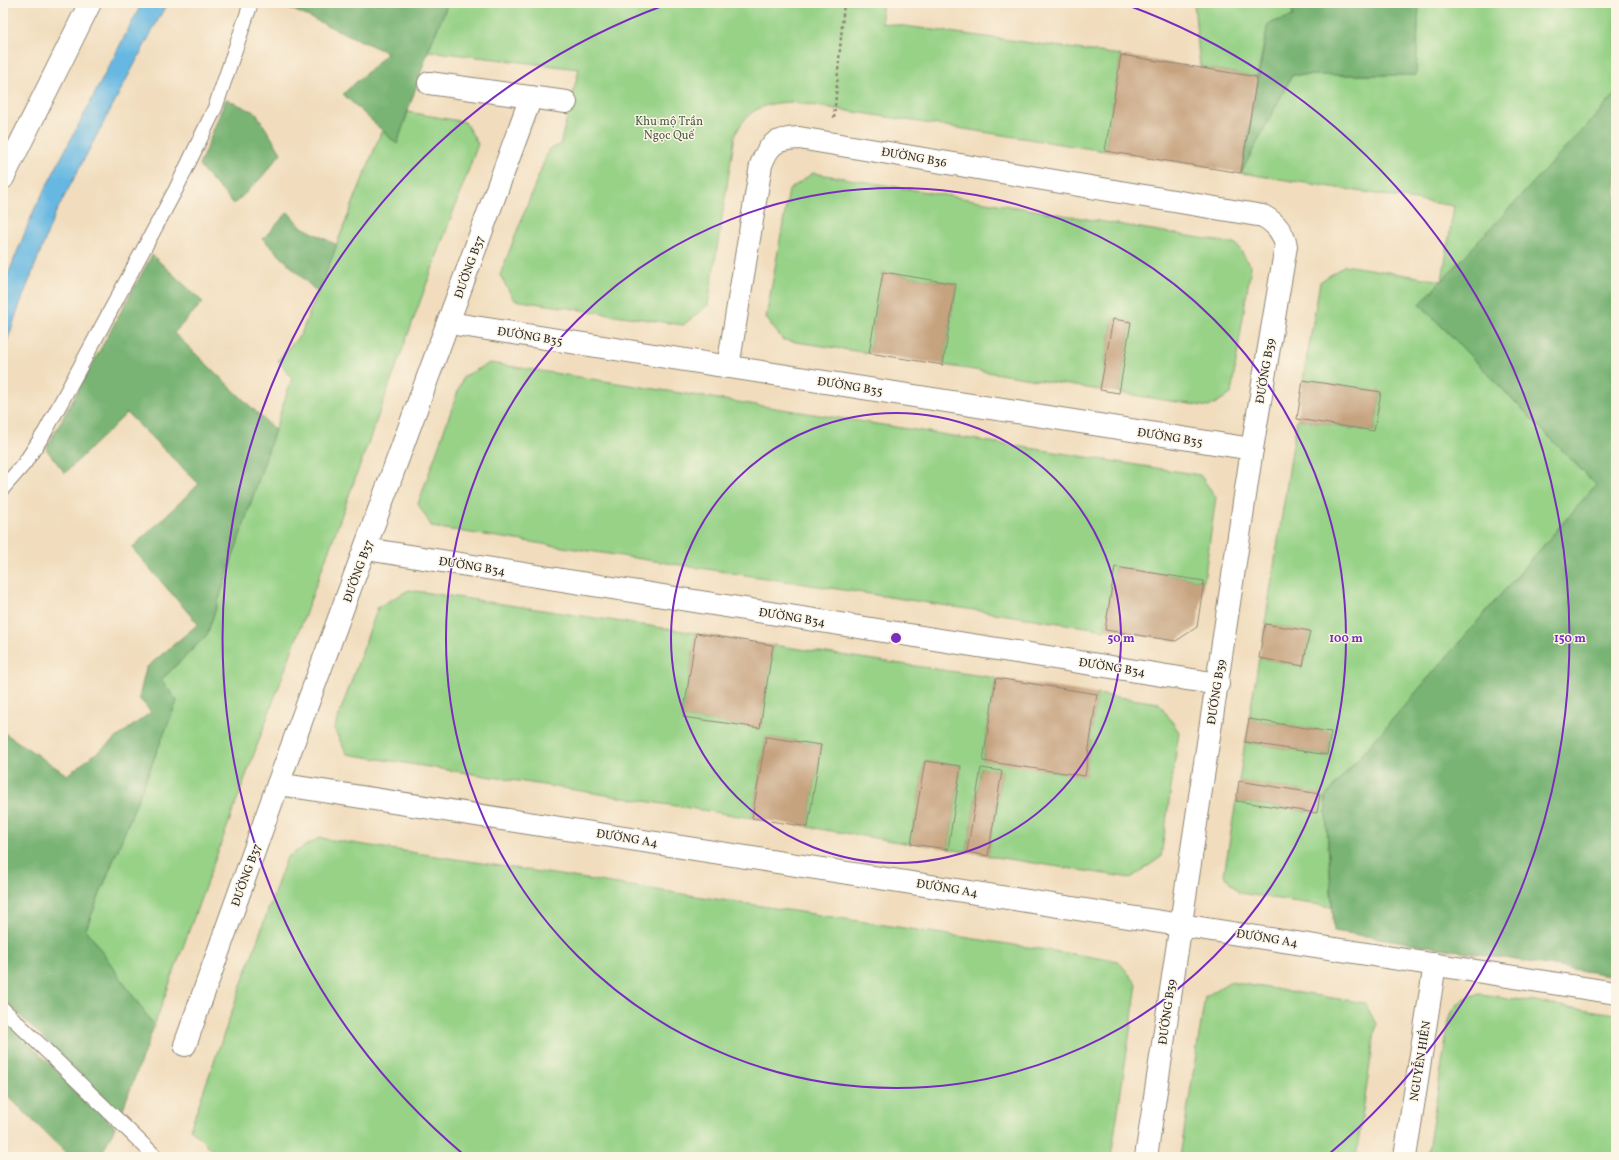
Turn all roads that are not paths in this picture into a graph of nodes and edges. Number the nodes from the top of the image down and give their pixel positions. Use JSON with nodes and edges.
{"nodes":[{"id":1,"x":90,"y":3,"type":"edge"},
{"id":2,"x":251,"y":3,"type":"edge"},
{"id":3,"x":429,"y":83,"type":"dead end"},
{"id":4,"x":531,"y":97,"type":"junction"},
{"id":5,"x":566,"y":102,"type":"dead end"},
{"id":6,"x":3,"y":178,"type":"edge"},
{"id":7,"x":1278,"y":228,"type":"joint"},
{"id":8,"x":449,"y":323,"type":"junction"},
{"id":9,"x":728,"y":367,"type":"junction"},
{"id":10,"x":1252,"y":449,"type":"junction"},
{"id":11,"x":3,"y":488,"type":"edge"},
{"id":12,"x":366,"y":549,"type":"junction"},
{"id":13,"x":1218,"y":684,"type":"junction"},
{"id":14,"x":278,"y":784,"type":"junction"},
{"id":15,"x":1180,"y":924,"type":"junction"},
{"id":16,"x":1435,"y":964,"type":"junction"},
{"id":17,"x":1616,"y":993,"type":"edge"},
{"id":18,"x":3,"y":1009,"type":"edge"},
{"id":19,"x":185,"y":1045,"type":"dead end"},
{"id":20,"x":156,"y":1157,"type":"edge"},
{"id":21,"x":1146,"y":1157,"type":"edge"},
{"id":22,"x":1405,"y":1157,"type":"edge"}],
"edges":[{"from":1,"to":6,"type":"street"},
{"from":2,"to":11,"type":"lane"},
{"from":3,"to":4,"type":"street"},
{"from":4,"to":5,"type":"street"},
{"from":4,"to":8,"type":"street","name":"ĐƯỜNG B37"},
{"from":7,"to":9,"type":"street","name":"ĐƯỜNG B36"},
{"from":7,"to":10,"type":"street","name":"ĐƯỜNG B39"},
{"from":8,"to":9,"type":"street","name":"ĐƯỜNG B35"},
{"from":8,"to":12,"type":"street","name":"ĐƯỜNG B37"},
{"from":9,"to":10,"type":"street","name":"ĐƯỜNG B35"},
{"from":10,"to":13,"type":"street","name":"ĐƯỜNG B39"},
{"from":12,"to":13,"type":"street","name":"ĐƯỜNG B34"},
{"from":12,"to":14,"type":"street","name":"ĐƯỜNG B37"},
{"from":13,"to":15,"type":"street","name":"ĐƯỜNG B39"},
{"from":14,"to":15,"type":"street","name":"ĐƯỜNG A4"},
{"from":14,"to":19,"type":"street","name":"ĐƯỜNG B37"},
{"from":15,"to":16,"type":"street","name":"ĐƯỜNG A4"},
{"from":15,"to":21,"type":"street","name":"ĐƯỜNG B39"},
{"from":16,"to":17,"type":"street","name":"ĐƯỜNG A4"},
{"from":16,"to":22,"type":"street","name":"NGUYỄN HIỀN"},
{"from":18,"to":20,"type":"lane"}]}
